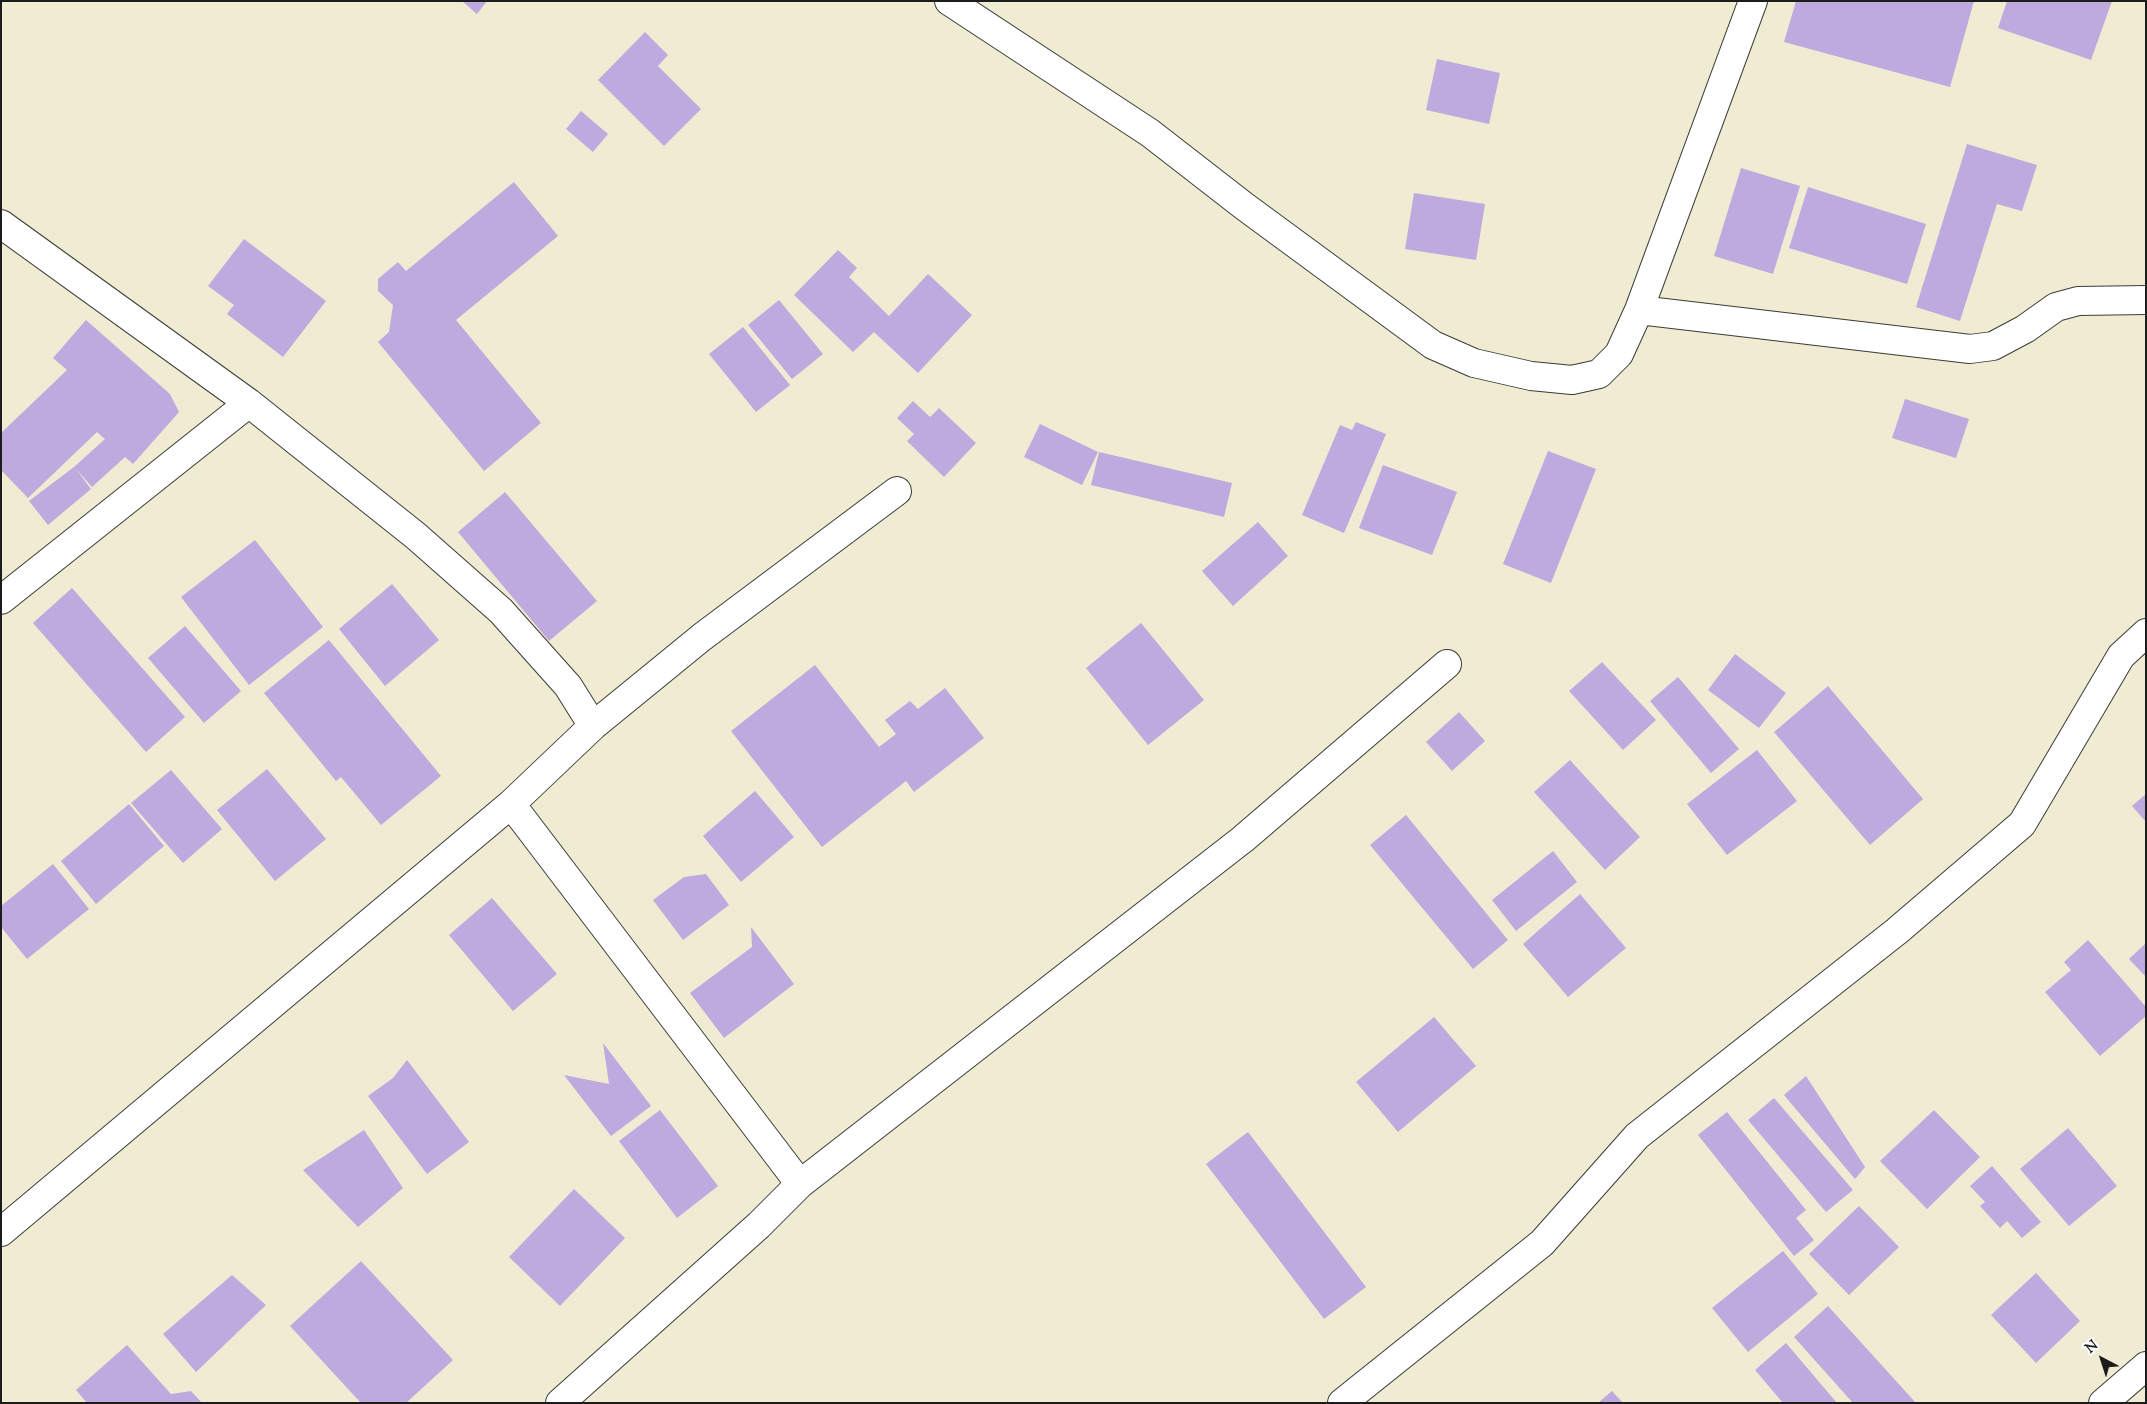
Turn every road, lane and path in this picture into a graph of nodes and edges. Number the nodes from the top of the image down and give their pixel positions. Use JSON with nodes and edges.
{"nodes":[{"id":1,"x":949,"y":1,"type":"edge"},
{"id":2,"x":1753,"y":1,"type":"edge"},
{"id":3,"x":1,"y":224,"type":"edge"},
{"id":4,"x":2146,"y":300,"type":"edge"},
{"id":5,"x":1639,"y":310,"type":"junction"},
{"id":6,"x":249,"y":403,"type":"junction"},
{"id":7,"x":896,"y":491,"type":"dead end"},
{"id":8,"x":1,"y":600,"type":"edge"},
{"id":9,"x":2146,"y":633,"type":"edge"},
{"id":10,"x":1448,"y":664,"type":"dead end"},
{"id":11,"x":592,"y":726,"type":"junction"},
{"id":12,"x":510,"y":804,"type":"junction"},
{"id":13,"x":800,"y":1184,"type":"junction"},
{"id":14,"x":1,"y":1232,"type":"edge"},
{"id":15,"x":2146,"y":1366,"type":"edge"},
{"id":16,"x":560,"y":1403,"type":"edge"},
{"id":17,"x":1342,"y":1403,"type":"edge"},
{"id":18,"x":2103,"y":1403,"type":"edge"}],
"edges":[{"from":1,"to":5,"type":"street"},
{"from":2,"to":5,"type":"street"},
{"from":3,"to":6,"type":"street"},
{"from":4,"to":5,"type":"street"},
{"from":6,"to":8,"type":"street"},
{"from":6,"to":11,"type":"street"},
{"from":7,"to":11,"type":"street"},
{"from":9,"to":17,"type":"street"},
{"from":10,"to":13,"type":"street"},
{"from":11,"to":12,"type":"street"},
{"from":12,"to":13,"type":"street"},
{"from":12,"to":14,"type":"street"},
{"from":13,"to":16,"type":"street"},
{"from":15,"to":18,"type":"street"}]}
